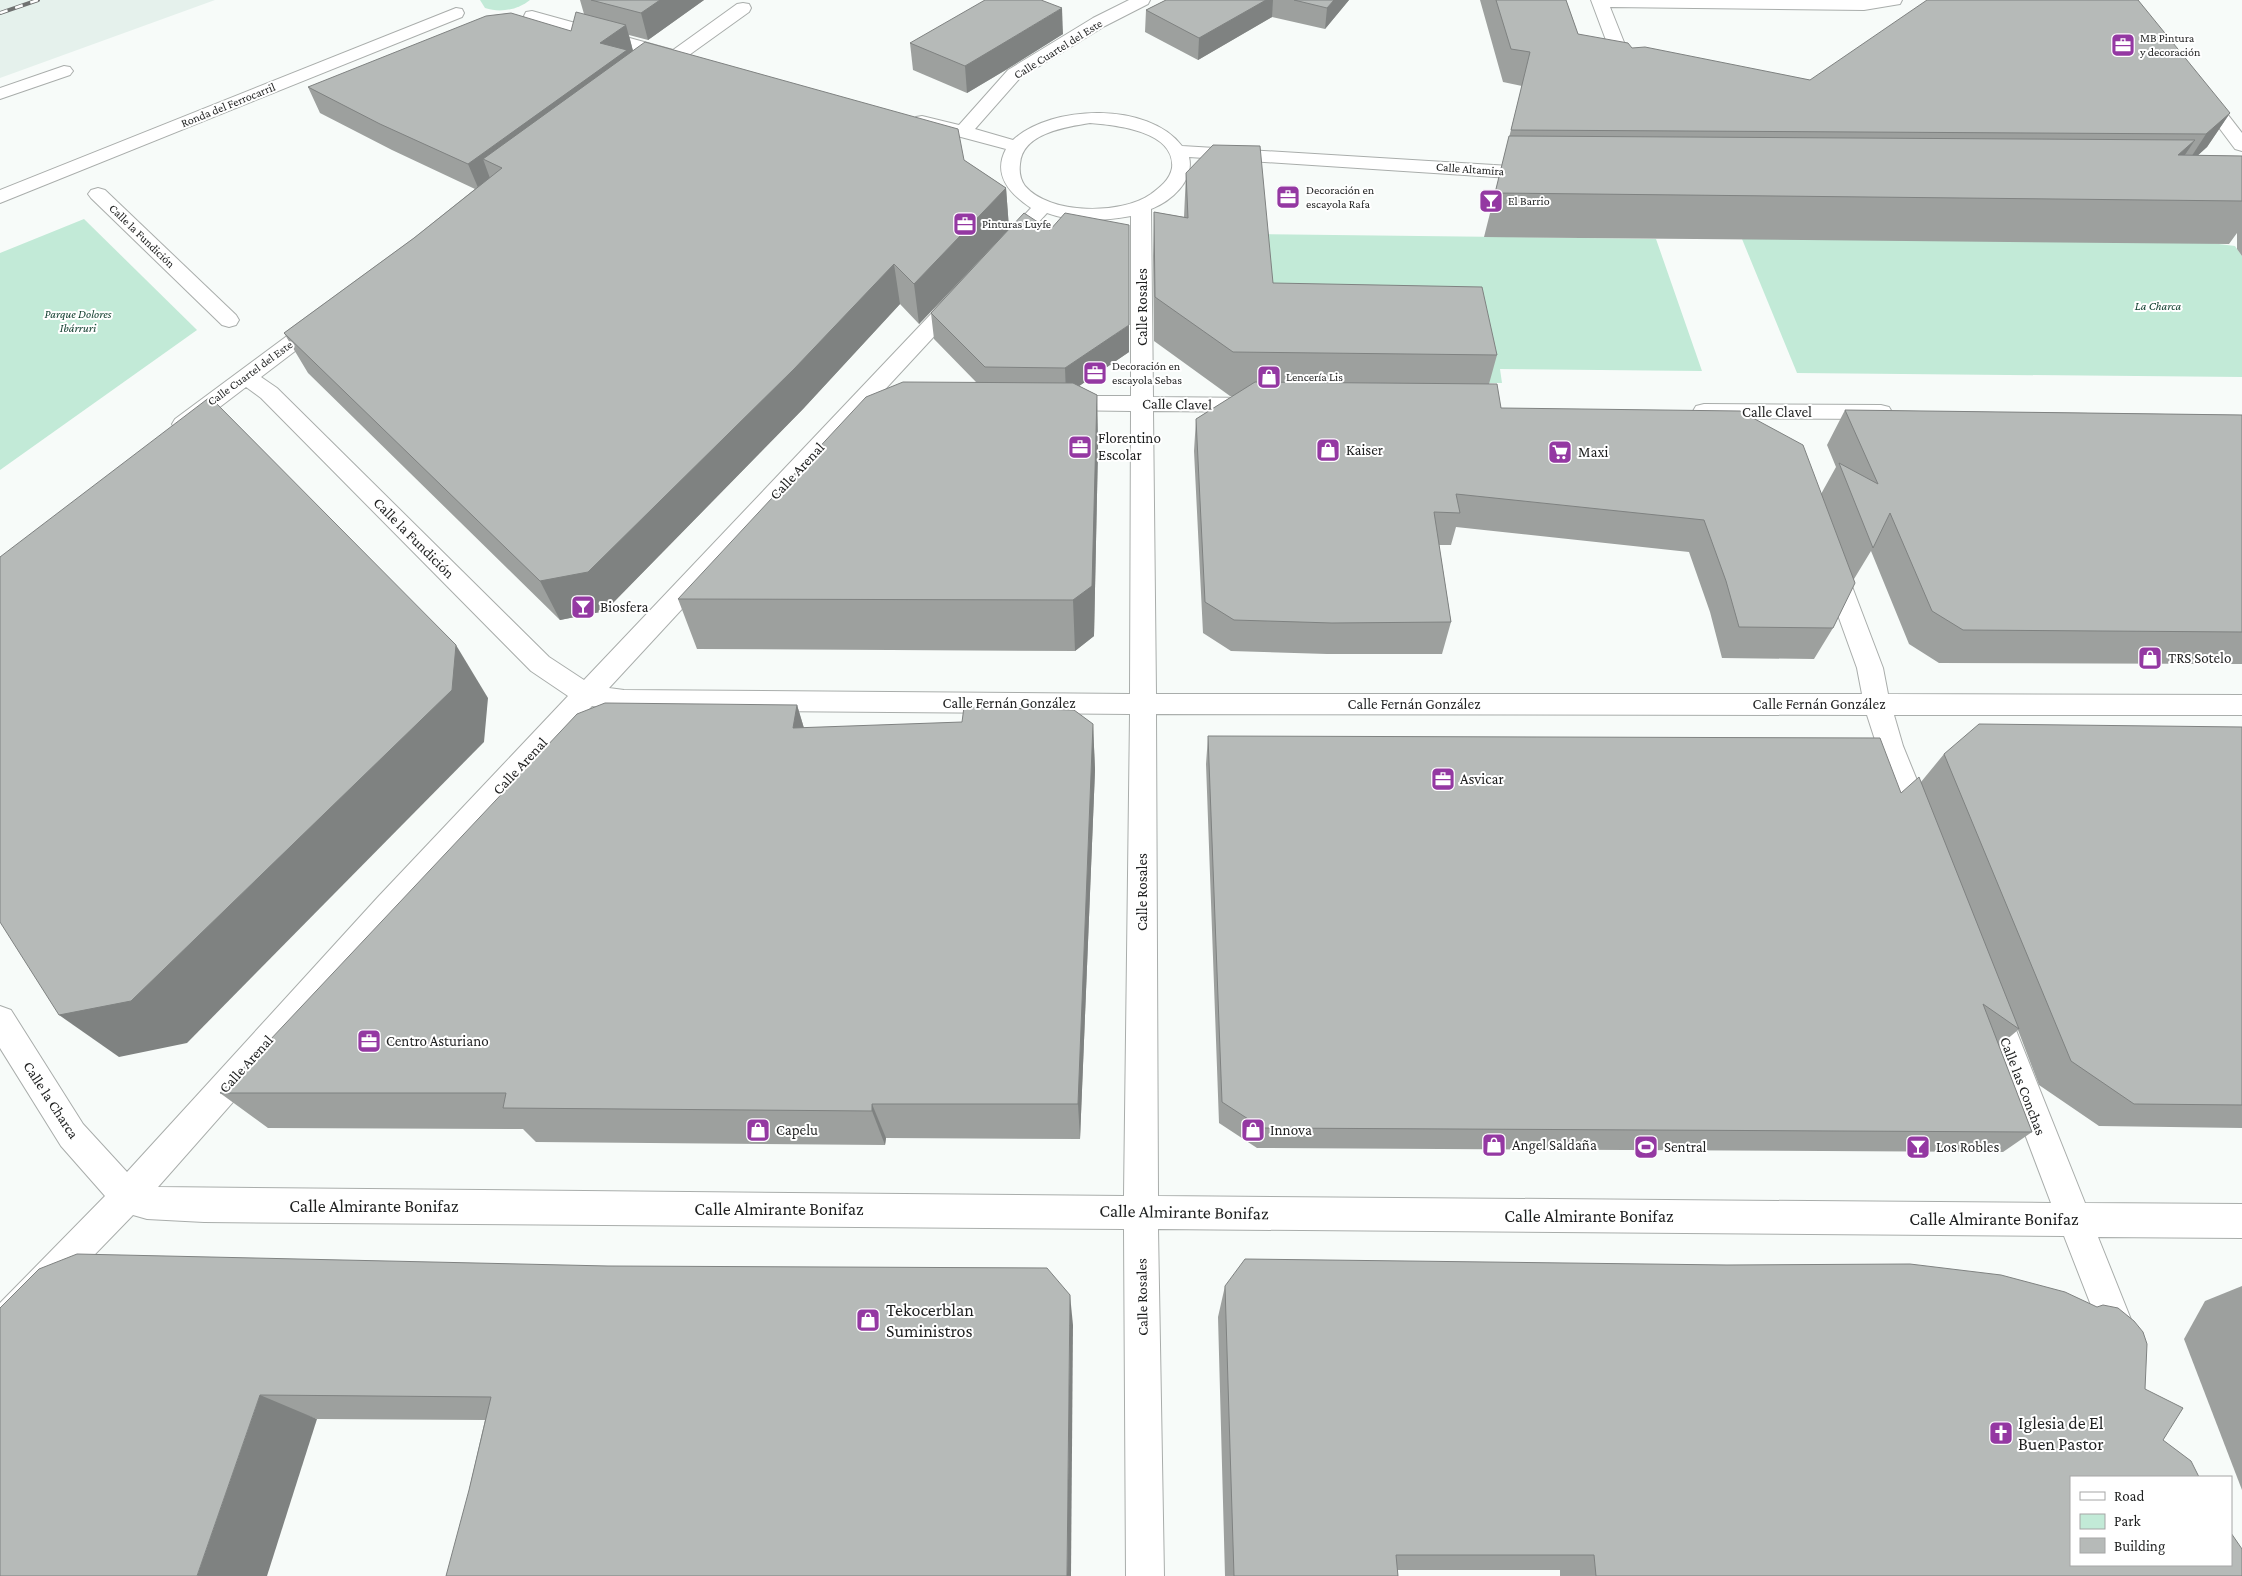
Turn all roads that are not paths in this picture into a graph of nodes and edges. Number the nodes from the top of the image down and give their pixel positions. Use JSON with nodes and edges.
{"nodes":[{"id":1,"x":1142,"y":0,"type":"edge"},
{"id":2,"x":1894,"y":0,"type":"edge"},
{"id":3,"x":1599,"y":1,"type":"edge"},
{"id":4,"x":554,"y":3,"type":"dead end"},
{"id":5,"x":743,"y":8,"type":"dead end"},
{"id":6,"x":461,"y":11,"type":"edge"},
{"id":7,"x":685,"y":59,"type":"junction"},
{"id":8,"x":64,"y":71,"type":"dead end"},
{"id":9,"x":1628,"y":75,"type":"edge"},
{"id":10,"x":2189,"y":76,"type":"edge"},
{"id":11,"x":634,"y":86,"type":"edge"},
{"id":12,"x":0,"y":94,"type":"edge"},
{"id":13,"x":906,"y":117,"type":"edge"},
{"id":14,"x":963,"y":132,"type":"junction"},
{"id":15,"x":2242,"y":145,"type":"edge"},
{"id":16,"x":1016,"y":146,"type":"junction"},
{"id":17,"x":1178,"y":151,"type":"junction"},
{"id":18,"x":1558,"y":172,"type":"edge"},
{"id":19,"x":4,"y":190,"type":"edge"},
{"id":20,"x":98,"y":194,"type":"dead end"},
{"id":21,"x":1043,"y":206,"type":"junction"},
{"id":22,"x":1141,"y":208,"type":"junction"},
{"id":23,"x":992,"y":261,"type":"edge"},
{"id":24,"x":972,"y":283,"type":"edge"},
{"id":25,"x":335,"y":310,"type":"edge"},
{"id":26,"x":230,"y":320,"type":"dead end"},
{"id":27,"x":245,"y":376,"type":"junction"},
{"id":28,"x":862,"y":402,"type":"junction"},
{"id":29,"x":889,"y":402,"type":"edge"},
{"id":30,"x":1035,"y":403,"type":"edge"},
{"id":31,"x":1141,"y":404,"type":"junction"},
{"id":32,"x":1273,"y":405,"type":"edge"},
{"id":33,"x":1686,"y":411,"type":"edge"},
{"id":34,"x":1899,"y":413,"type":"edge"},
{"id":35,"x":166,"y":436,"type":"edge"},
{"id":36,"x":1824,"y":546,"type":"edge"},
{"id":37,"x":587,"y":696,"type":"junction"},
{"id":38,"x":1142,"y":703,"type":"junction"},
{"id":39,"x":1878,"y":704,"type":"junction"},
{"id":40,"x":2242,"y":705,"type":"edge"},
{"id":41,"x":1930,"y":846,"type":"edge"},
{"id":42,"x":1983,"y":984,"type":"edge"},
{"id":43,"x":0,"y":1020,"type":"edge"},
{"id":44,"x":127,"y":1197,"type":"junction"},
{"id":45,"x":1141,"y":1212,"type":"junction"},
{"id":46,"x":2074,"y":1220,"type":"junction"},
{"id":47,"x":2242,"y":1221,"type":"edge"},
{"id":48,"x":0,"y":1328,"type":"edge"},
{"id":49,"x":2135,"y":1375,"type":"edge"},
{"id":50,"x":1145,"y":1576,"type":"edge"}],
"edges":[{"from":1,"to":14,"type":"street","name":"Calle Cuartel del Este"},
{"from":2,"to":3,"type":"street"},
{"from":3,"to":9,"type":"street"},
{"from":4,"to":7,"type":"street"},
{"from":5,"to":7,"type":"street"},
{"from":6,"to":19,"type":"street","name":"Ronda del Ferrocarril"},
{"from":7,"to":11,"type":"street"},
{"from":8,"to":12,"type":"street"},
{"from":10,"to":15,"type":"street"},
{"from":13,"to":14,"type":"street"},
{"from":14,"to":16,"type":"street"},
{"from":16,"to":17,"type":"street"},
{"from":16,"to":21,"type":"street"},
{"from":17,"to":18,"type":"street","name":"Calle Altamira"},
{"from":17,"to":22,"type":"street"},
{"from":20,"to":26,"type":"street","name":"Calle la Fundición"},
{"from":21,"to":22,"type":"street"},
{"from":21,"to":23,"type":"street"},
{"from":22,"to":31,"type":"street","name":"Calle Rosales"},
{"from":24,"to":28,"type":"street","name":"Calle Arenal"},
{"from":25,"to":27,"type":"street","name":"Calle Cuartel del Este"},
{"from":27,"to":35,"type":"street","name":"Calle Cuartel del Este"},
{"from":27,"to":37,"type":"street","name":"Calle la Fundición"},
{"from":28,"to":29,"type":"street"},
{"from":28,"to":37,"type":"street","name":"Calle Arenal"},
{"from":30,"to":31,"type":"street","name":"Calle Clavel"},
{"from":31,"to":32,"type":"street","name":"Calle Clavel"},
{"from":31,"to":38,"type":"street","name":"Calle Rosales"},
{"from":33,"to":34,"type":"street","name":"Calle Clavel"},
{"from":36,"to":39,"type":"street"},
{"from":37,"to":38,"type":"street","name":"Calle Fernán González"},
{"from":37,"to":44,"type":"street","name":"Calle Arenal"},
{"from":38,"to":39,"type":"street","name":"Calle Fernán González"},
{"from":38,"to":45,"type":"street","name":"Calle Rosales"},
{"from":39,"to":40,"type":"street","name":"Calle Fernán González"},
{"from":39,"to":41,"type":"street"},
{"from":42,"to":46,"type":"street","name":"Calle las Conchas"},
{"from":43,"to":44,"type":"street","name":"Calle la Charca"},
{"from":44,"to":45,"type":"street","name":"Calle Almirante Bonifaz"},
{"from":44,"to":48,"type":"street","name":"Calle Arenal"},
{"from":45,"to":46,"type":"street","name":"Calle Almirante Bonifaz"},
{"from":45,"to":50,"type":"street","name":"Calle Rosales"},
{"from":46,"to":47,"type":"street","name":"Calle Almirante Bonifaz"},
{"from":46,"to":49,"type":"street","name":"Calle las Conchas"}]}
